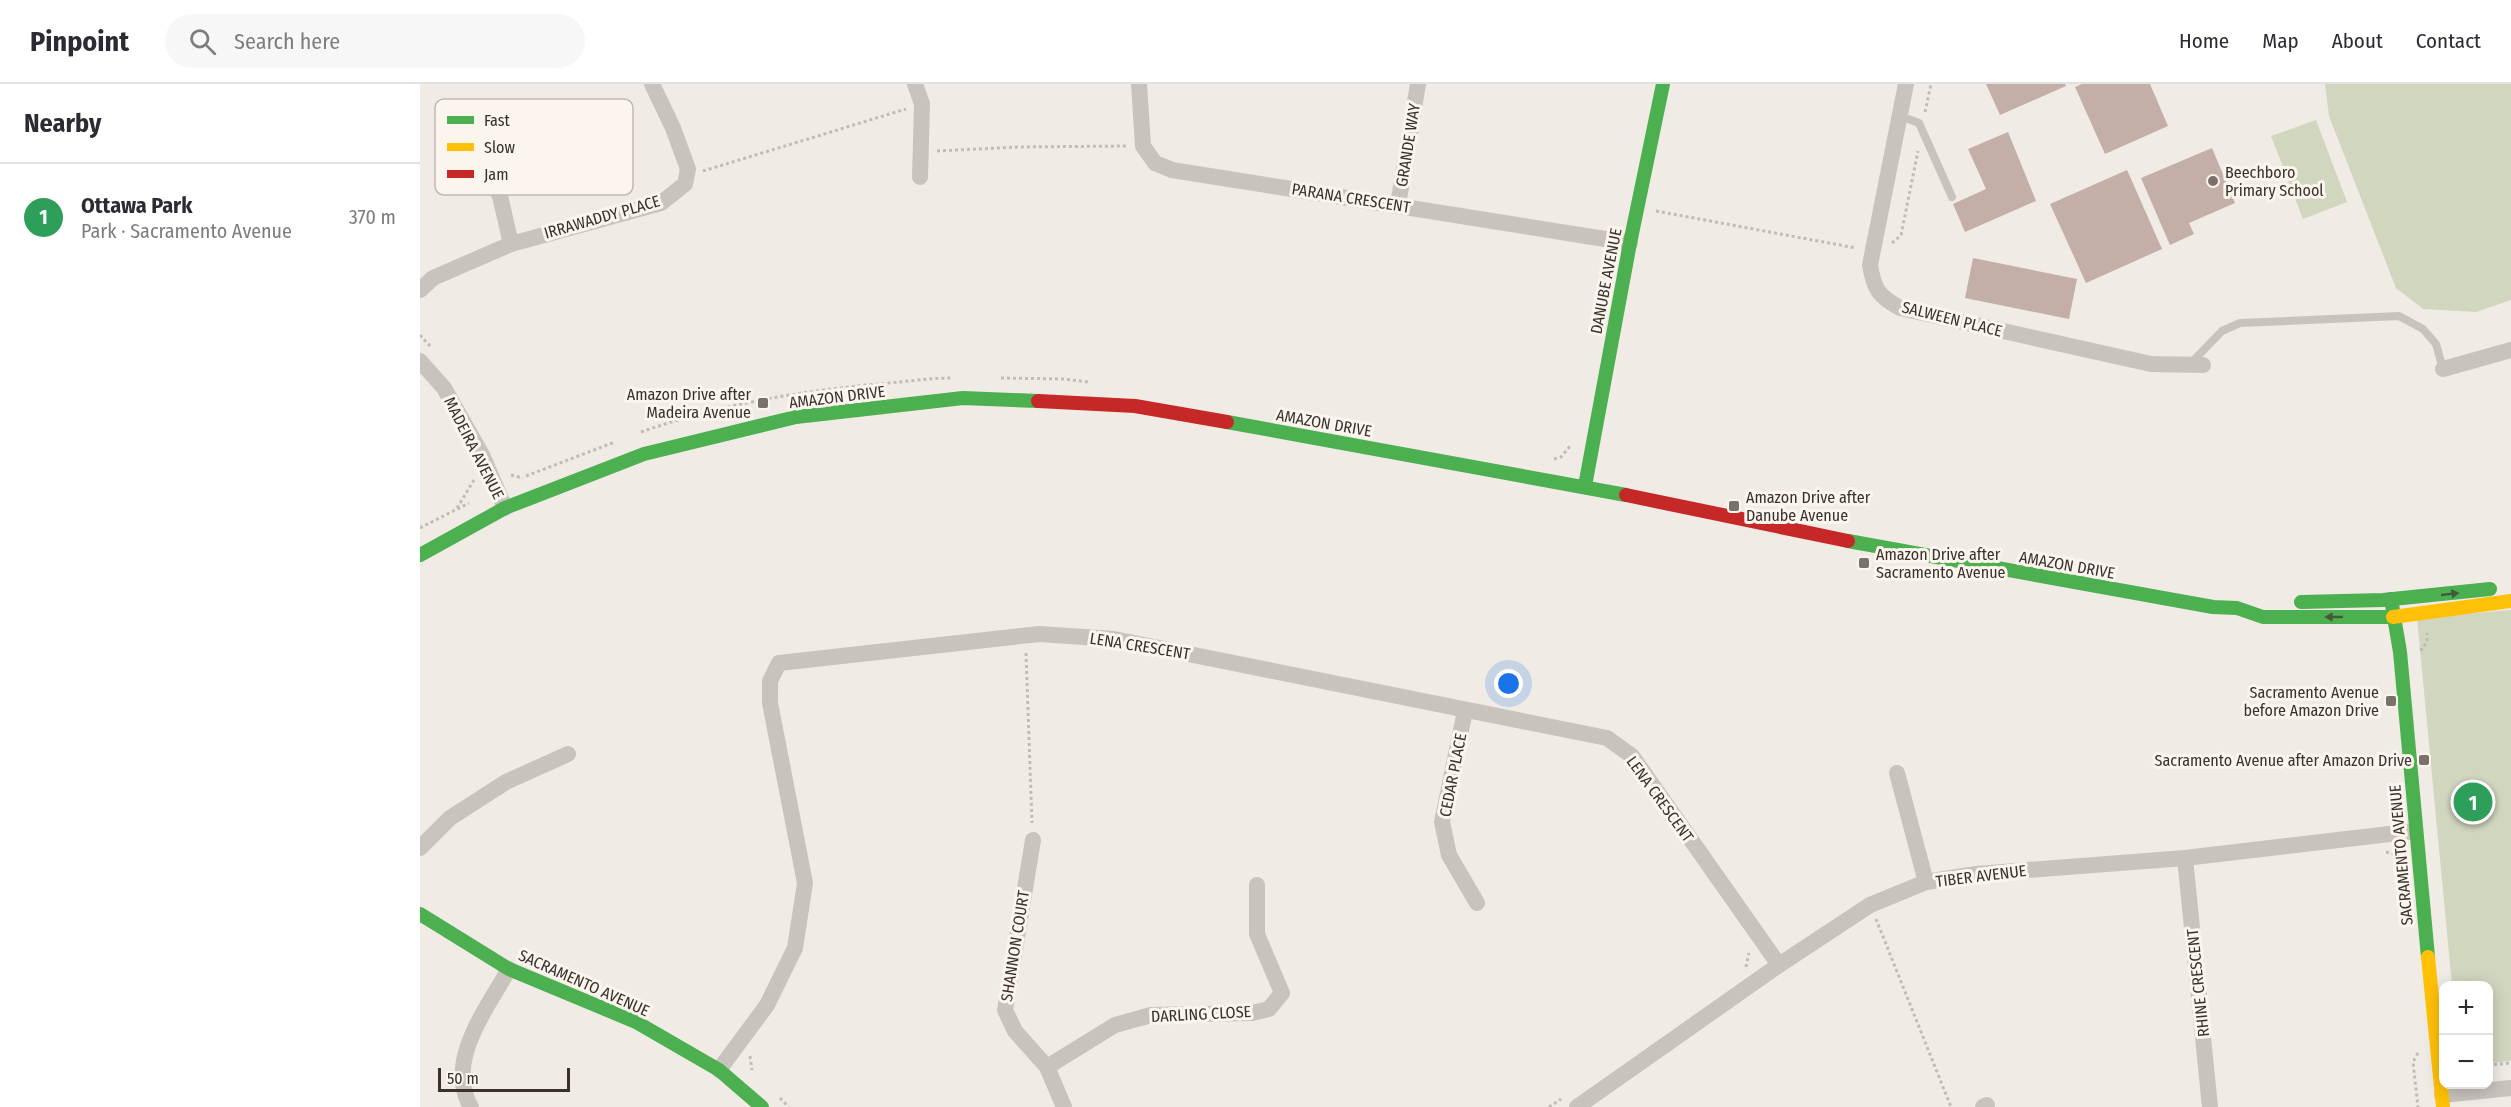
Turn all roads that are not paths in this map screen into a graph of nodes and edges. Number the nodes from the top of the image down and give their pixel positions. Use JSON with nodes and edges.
{"nodes":[{"id":1,"x":652,"y":84,"type":"edge"},
{"id":2,"x":915,"y":84,"type":"edge"},
{"id":3,"x":1139,"y":84,"type":"edge"},
{"id":4,"x":1418,"y":84,"type":"edge"},
{"id":5,"x":1663,"y":84,"type":"edge"},
{"id":6,"x":1906,"y":84,"type":"edge"},
{"id":7,"x":1900,"y":116,"type":"junction"},
{"id":8,"x":920,"y":177,"type":"dead end"},
{"id":9,"x":499,"y":195,"type":"edge"},
{"id":10,"x":1952,"y":197,"type":"dead end"},
{"id":11,"x":1398,"y":205,"type":"junction"},
{"id":12,"x":511,"y":243,"type":"junction"},
{"id":13,"x":1630,"y":243,"type":"junction"},
{"id":14,"x":420,"y":290,"type":"edge"},
{"id":15,"x":2511,"y":350,"type":"edge"},
{"id":16,"x":420,"y":361,"type":"edge"},
{"id":17,"x":2197,"y":365,"type":"joint"},
{"id":18,"x":2443,"y":369,"type":"joint"},
{"id":19,"x":1585,"y":486,"type":"junction"},
{"id":20,"x":504,"y":508,"type":"junction"},
{"id":21,"x":420,"y":555,"type":"edge"},
{"id":22,"x":2500,"y":588,"type":"dead end"},
{"id":23,"x":2391,"y":599,"type":"junction"},
{"id":24,"x":2264,"y":602,"type":"dead end"},
{"id":25,"x":2287,"y":602,"type":"dead end"},
{"id":26,"x":2511,"y":602,"type":"edge"},
{"id":27,"x":2238,"y":608,"type":"junction"},
{"id":28,"x":2393,"y":617,"type":"junction"},
{"id":29,"x":1465,"y":711,"type":"junction"},
{"id":30,"x":567,"y":754,"type":"dead end"},
{"id":31,"x":1898,"y":773,"type":"dead end"},
{"id":32,"x":2415,"y":831,"type":"junction"},
{"id":33,"x":1033,"y":840,"type":"road end"},
{"id":34,"x":420,"y":848,"type":"edge"},
{"id":35,"x":2185,"y":858,"type":"junction"},
{"id":36,"x":1926,"y":882,"type":"junction"},
{"id":37,"x":1257,"y":885,"type":"dead end"},
{"id":38,"x":1477,"y":903,"type":"dead end"},
{"id":39,"x":420,"y":914,"type":"edge"},
{"id":40,"x":1779,"y":965,"type":"junction"},
{"id":41,"x":509,"y":969,"type":"junction"},
{"id":42,"x":1047,"y":1067,"type":"junction"},
{"id":43,"x":719,"y":1070,"type":"junction"},
{"id":44,"x":2511,"y":1088,"type":"edge"},
{"id":45,"x":2443,"y":1101,"type":"edge"},
{"id":46,"x":1585,"y":1105,"type":"edge"},
{"id":47,"x":471,"y":1107,"type":"edge"},
{"id":48,"x":762,"y":1107,"type":"edge"},
{"id":49,"x":1064,"y":1107,"type":"edge"},
{"id":50,"x":2210,"y":1107,"type":"edge"}],
"edges":[{"from":1,"to":12,"type":"street","name":"IRRAWADDY PLACE"},
{"from":2,"to":8,"type":"street"},
{"from":3,"to":11,"type":"street","name":"PARANA CRESCENT"},
{"from":4,"to":11,"type":"street","name":"GRANDE WAY"},
{"from":5,"to":13,"type":"street","name":"DANUBE AVENUE"},
{"from":6,"to":7,"type":"street","name":"SALWEEN PLACE"},
{"from":7,"to":10,"type":"lane"},
{"from":7,"to":17,"type":"street","name":"SALWEEN PLACE"},
{"from":9,"to":12,"type":"street"},
{"from":11,"to":13,"type":"street","name":"PARANA CRESCENT"},
{"from":12,"to":14,"type":"street","name":"IRRAWADDY PLACE"},
{"from":13,"to":19,"type":"street","name":"DANUBE AVENUE"},
{"from":15,"to":18,"type":"street"},
{"from":16,"to":20,"type":"street","name":"MADEIRA AVENUE"},
{"from":17,"to":18,"type":"lane"},
{"from":19,"to":20,"type":"street","name":"AMAZON DRIVE"},
{"from":19,"to":27,"type":"street","name":"AMAZON DRIVE"},
{"from":20,"to":21,"type":"street","name":"AMAZON DRIVE"},
{"from":23,"to":22,"type":"street","one_way":true},
{"from":23,"to":25,"type":"street"},
{"from":23,"to":28,"type":"street","name":"SACRAMENTO AVENUE"},
{"from":24,"to":27,"type":"street","name":"AMAZON DRIVE"},
{"from":26,"to":28,"type":"street","name":"AMAZON DRIVE"},
{"from":28,"to":27,"type":"street","name":"AMAZON DRIVE","one_way":true},
{"from":28,"to":32,"type":"street","name":"SACRAMENTO AVENUE"},
{"from":29,"to":38,"type":"street","name":"CEDAR PLACE"},
{"from":29,"to":40,"type":"street","name":"LENA CRESCENT"},
{"from":29,"to":43,"type":"street","name":"LENA CRESCENT"},
{"from":30,"to":34,"type":"street"},
{"from":31,"to":36,"type":"street"},
{"from":32,"to":35,"type":"street","name":"TIBER AVENUE"},
{"from":32,"to":45,"type":"street","name":"SACRAMENTO AVENUE"},
{"from":33,"to":42,"type":"street","name":"SHANNON COURT"},
{"from":35,"to":36,"type":"street","name":"TIBER AVENUE"},
{"from":35,"to":50,"type":"street","name":"RHINE CRESCENT"},
{"from":36,"to":40,"type":"street","name":"TIBER AVENUE"},
{"from":37,"to":42,"type":"street","name":"DARLING CLOSE"},
{"from":39,"to":41,"type":"street","name":"SACRAMENTO AVENUE"},
{"from":40,"to":46,"type":"street","name":"TIBER AVENUE"},
{"from":41,"to":43,"type":"street","name":"SACRAMENTO AVENUE"},
{"from":41,"to":47,"type":"street"},
{"from":42,"to":49,"type":"street","name":"SHANNON COURT"},
{"from":43,"to":48,"type":"street","name":"SACRAMENTO AVENUE"},
{"from":44,"to":45,"type":"street"}]}
